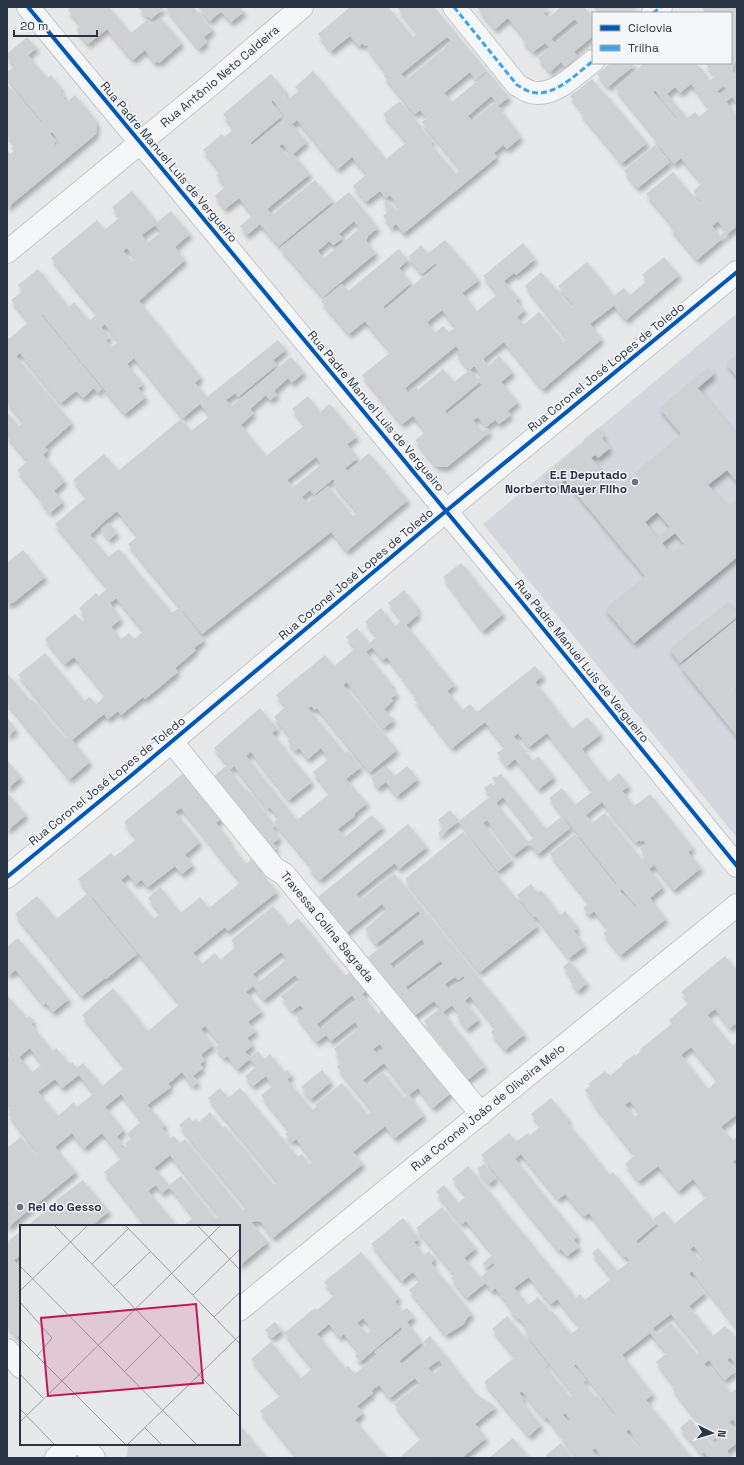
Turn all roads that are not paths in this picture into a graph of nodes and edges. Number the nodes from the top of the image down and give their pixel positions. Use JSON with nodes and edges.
{"nodes":[{"id":1,"x":28,"y":7,"type":"edge"},
{"id":2,"x":302,"y":7,"type":"edge"},
{"id":3,"x":454,"y":7,"type":"edge"},
{"id":4,"x":592,"y":62,"type":"edge"},
{"id":5,"x":140,"y":143,"type":"junction"},
{"id":6,"x":7,"y":252,"type":"edge"},
{"id":7,"x":737,"y":272,"type":"edge"},
{"id":8,"x":446,"y":511,"type":"junction"},
{"id":9,"x":172,"y":742,"type":"junction"},
{"id":10,"x":737,"y":866,"type":"edge"},
{"id":11,"x":7,"y":877,"type":"edge"},
{"id":12,"x":737,"y":905,"type":"edge"},
{"id":13,"x":481,"y":1114,"type":"junction"},
{"id":14,"x":240,"y":1309,"type":"edge"},
{"id":15,"x":7,"y":1350,"type":"edge"},
{"id":16,"x":20,"y":1366,"type":"edge"},
{"id":17,"x":72,"y":1445,"type":"edge"},
{"id":18,"x":84,"y":1445,"type":"edge"},
{"id":19,"x":56,"y":1458,"type":"edge"},
{"id":20,"x":94,"y":1458,"type":"edge"}],
"edges":[{"from":1,"to":5,"type":"street","name":"Rua Padre Manuel Luis de Vergueiro"},
{"from":2,"to":5,"type":"street","name":"Rua Antônio Neto Caldeira"},
{"from":3,"to":4,"type":"street"},
{"from":5,"to":6,"type":"street","name":"Rua Antônio Neto Caldeira"},
{"from":5,"to":8,"type":"street","name":"Rua Padre Manuel Luis de Vergueiro"},
{"from":7,"to":8,"type":"street","name":"Rua Coronel José Lopes de Toledo"},
{"from":8,"to":9,"type":"street","name":"Rua Coronel José Lopes de Toledo"},
{"from":8,"to":10,"type":"street","name":"Rua Padre Manuel Luis de Vergueiro"},
{"from":9,"to":11,"type":"street","name":"Rua Coronel José Lopes de Toledo"},
{"from":9,"to":13,"type":"street","name":"Travessa Colina Sagrada"},
{"from":12,"to":13,"type":"street","name":"Rua Coronel João de Oliveira Melo"},
{"from":13,"to":14,"type":"street","name":"Rua Coronel João de Oliveira Melo"},
{"from":15,"to":16,"type":"street"},
{"from":17,"to":19,"type":"street"},
{"from":18,"to":20,"type":"street"}]}
